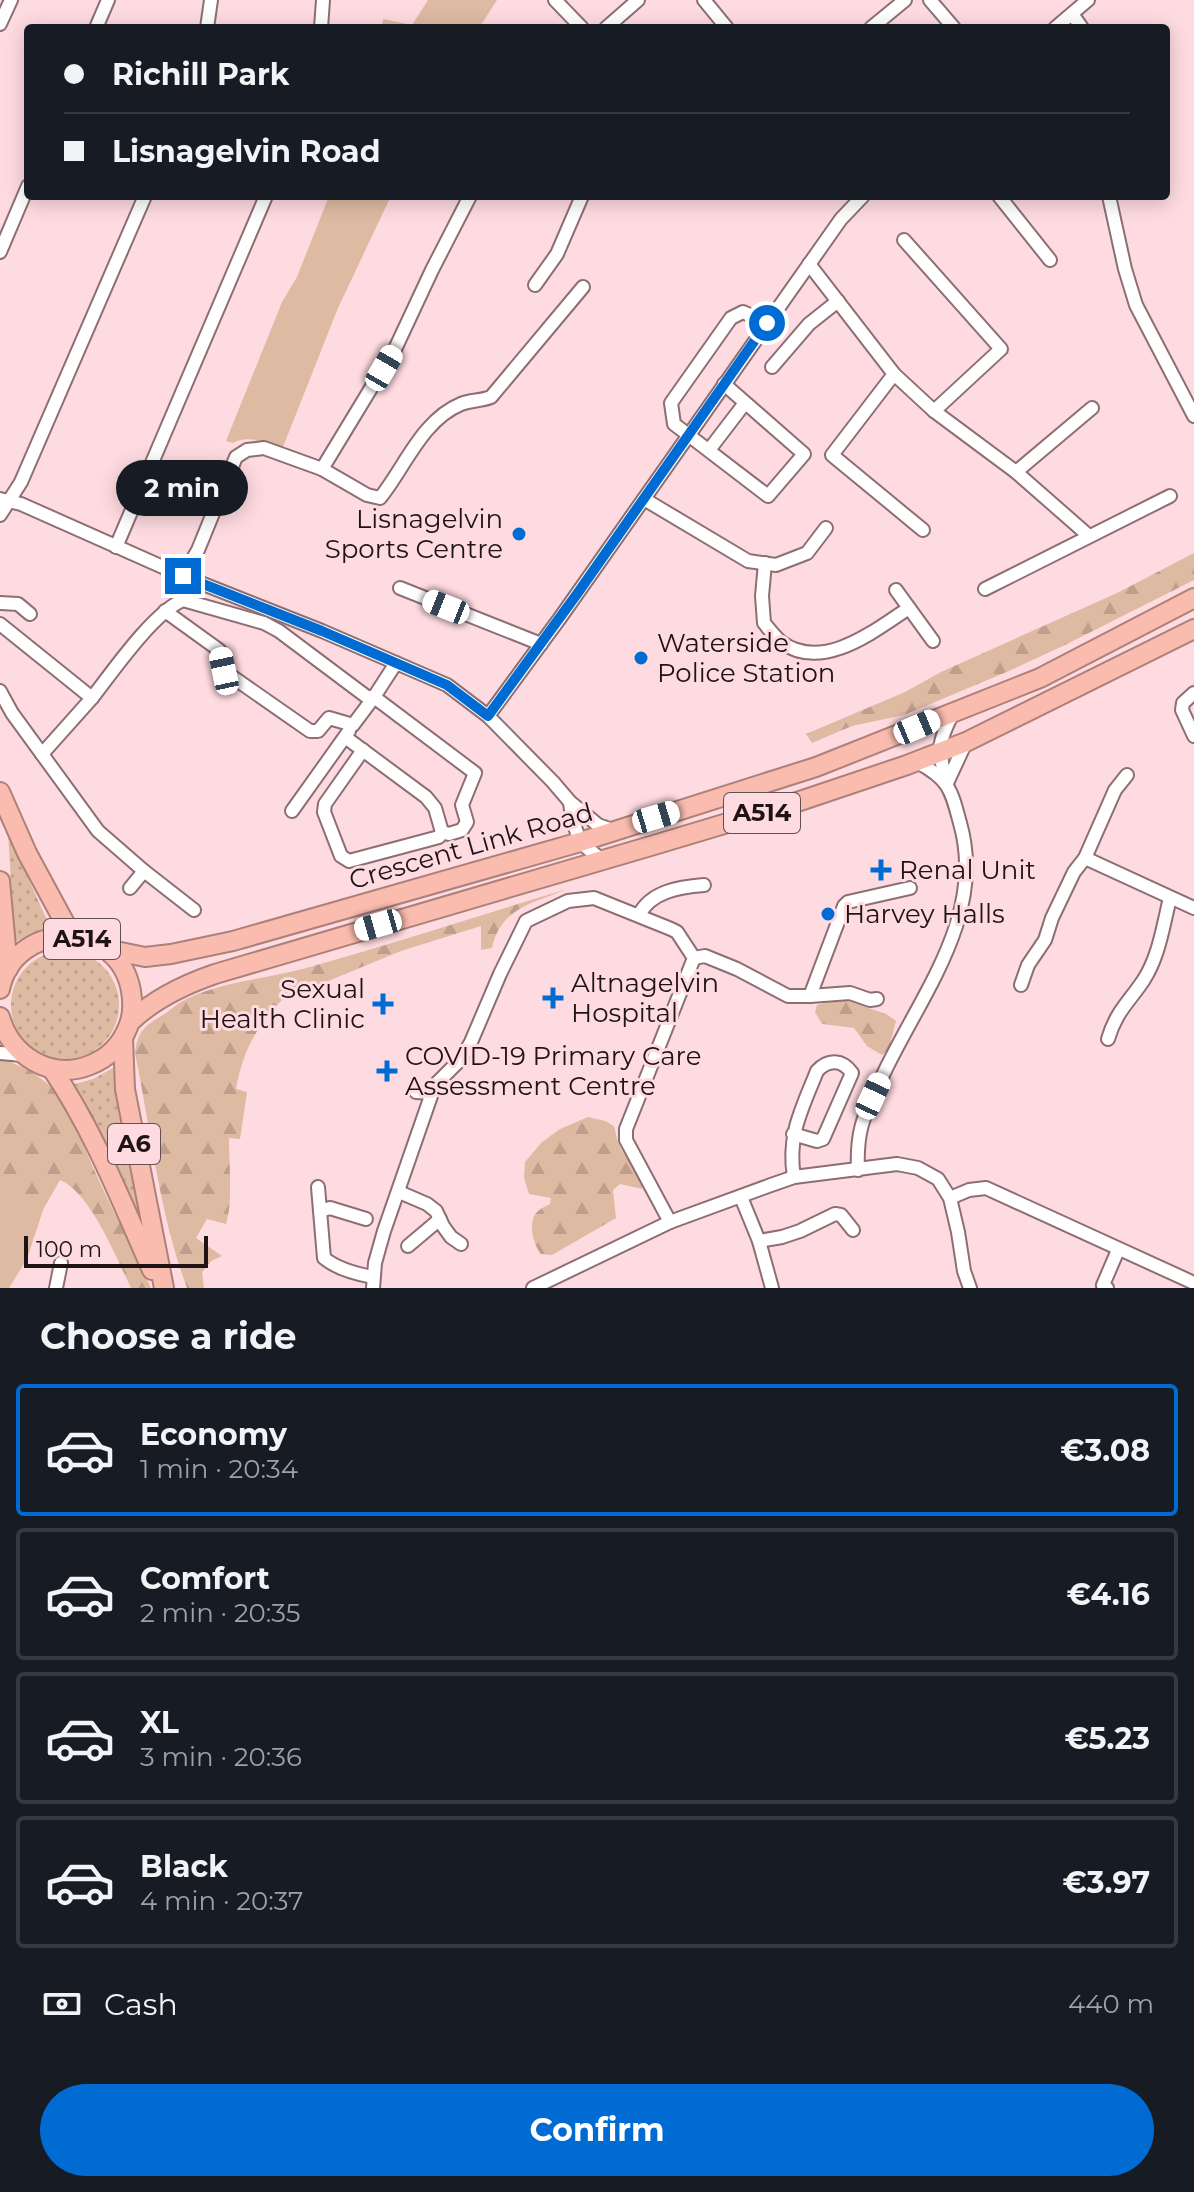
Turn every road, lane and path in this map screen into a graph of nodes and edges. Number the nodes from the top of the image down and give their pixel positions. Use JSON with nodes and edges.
{"nodes":[{"id":1,"x":11,"y":0,"type":"edge"},
{"id":2,"x":108,"y":0,"type":"edge"},
{"id":3,"x":211,"y":0,"type":"edge"},
{"id":4,"x":323,"y":0,"type":"edge"},
{"id":5,"x":555,"y":0,"type":"edge"},
{"id":6,"x":638,"y":0,"type":"edge"},
{"id":7,"x":704,"y":0,"type":"edge"},
{"id":8,"x":905,"y":0,"type":"edge"},
{"id":9,"x":930,"y":0,"type":"edge"},
{"id":10,"x":1088,"y":0,"type":"edge"},
{"id":11,"x":1072,"y":14,"type":"junction"},
{"id":12,"x":0,"y":24,"type":"edge"},
{"id":13,"x":98,"y":24,"type":"edge"},
{"id":14,"x":208,"y":24,"type":"edge"},
{"id":15,"x":321,"y":24,"type":"edge"},
{"id":16,"x":578,"y":24,"type":"edge"},
{"id":17,"x":611,"y":24,"type":"edge"},
{"id":18,"x":724,"y":24,"type":"edge"},
{"id":19,"x":876,"y":24,"type":"edge"},
{"id":20,"x":951,"y":24,"type":"edge"},
{"id":21,"x":1060,"y":24,"type":"edge"},
{"id":22,"x":1079,"y":24,"type":"edge"},
{"id":23,"x":24,"y":195,"type":"edge"},
{"id":24,"x":143,"y":200,"type":"edge"},
{"id":25,"x":264,"y":200,"type":"edge"},
{"id":26,"x":468,"y":200,"type":"edge"},
{"id":27,"x":580,"y":200,"type":"edge"},
{"id":28,"x":859,"y":200,"type":"edge"},
{"id":29,"x":1002,"y":200,"type":"edge"},
{"id":30,"x":1110,"y":200,"type":"edge"},
{"id":31,"x":904,"y":240,"type":"dead end"},
{"id":32,"x":0,"y":252,"type":"edge"},
{"id":33,"x":1050,"y":260,"type":"dead end"},
{"id":34,"x":809,"y":264,"type":"junction"},
{"id":35,"x":535,"y":285,"type":"dead end"},
{"id":36,"x":583,"y":287,"type":"dead end"},
{"id":37,"x":838,"y":301,"type":"junction"},
{"id":38,"x":767,"y":323,"type":"junction"},
{"id":39,"x":772,"y":367,"type":"dead end"},
{"id":40,"x":894,"y":374,"type":"junction"},
{"id":41,"x":724,"y":384,"type":"junction"},
{"id":42,"x":745,"y":403,"type":"junction"},
{"id":43,"x":708,"y":408,"type":"junction"},
{"id":44,"x":1092,"y":408,"type":"dead end"},
{"id":45,"x":934,"y":411,"type":"junction"},
{"id":46,"x":1194,"y":416,"type":"edge"},
{"id":47,"x":729,"y":424,"type":"junction"},
{"id":48,"x":689,"y":435,"type":"junction"},
{"id":49,"x":709,"y":450,"type":"junction"},
{"id":50,"x":322,"y":469,"type":"junction"},
{"id":51,"x":1016,"y":472,"type":"junction"},
{"id":52,"x":1170,"y":496,"type":"dead end"},
{"id":53,"x":644,"y":499,"type":"junction"},
{"id":54,"x":5,"y":500,"type":"edge"},
{"id":55,"x":0,"y":515,"type":"edge"},
{"id":56,"x":826,"y":528,"type":"dead end"},
{"id":57,"x":923,"y":530,"type":"dead end"},
{"id":58,"x":1089,"y":536,"type":"junction"},
{"id":59,"x":116,"y":547,"type":"junction"},
{"id":60,"x":765,"y":563,"type":"junction"},
{"id":61,"x":183,"y":576,"type":"junction"},
{"id":62,"x":400,"y":588,"type":"dead end"},
{"id":63,"x":985,"y":589,"type":"dead end"},
{"id":64,"x":896,"y":590,"type":"dead end"},
{"id":65,"x":1194,"y":598,"type":"edge"},
{"id":66,"x":0,"y":603,"type":"edge"},
{"id":67,"x":909,"y":608,"type":"junction"},
{"id":68,"x":165,"y":611,"type":"junction"},
{"id":69,"x":30,"y":614,"type":"dead end"},
{"id":70,"x":0,"y":624,"type":"edge"},
{"id":71,"x":1194,"y":629,"type":"edge"},
{"id":72,"x":933,"y":641,"type":"dead end"},
{"id":73,"x":541,"y":644,"type":"junction"},
{"id":74,"x":396,"y":663,"type":"junction"},
{"id":75,"x":0,"y":691,"type":"edge"},
{"id":76,"x":1194,"y":693,"type":"edge"},
{"id":77,"x":371,"y":697,"type":"junction"},
{"id":78,"x":92,"y":698,"type":"junction"},
{"id":79,"x":953,"y":713,"type":"junction"},
{"id":80,"x":488,"y":716,"type":"junction"},
{"id":81,"x":349,"y":731,"type":"junction"},
{"id":82,"x":1194,"y":736,"type":"edge"},
{"id":83,"x":966,"y":742,"type":"junction"},
{"id":84,"x":363,"y":750,"type":"junction"},
{"id":85,"x":939,"y":752,"type":"junction"},
{"id":86,"x":42,"y":754,"type":"junction"},
{"id":87,"x":917,"y":762,"type":"junction"},
{"id":88,"x":1127,"y":775,"type":"dead end"},
{"id":89,"x":946,"y":782,"type":"junction"},
{"id":90,"x":0,"y":792,"type":"edge"},
{"id":91,"x":570,"y":802,"type":"junction"},
{"id":92,"x":292,"y":811,"type":"dead end"},
{"id":93,"x":615,"y":831,"type":"junction"},
{"id":94,"x":442,"y":832,"type":"junction"},
{"id":95,"x":580,"y":842,"type":"junction"},
{"id":96,"x":1085,"y":858,"type":"junction"},
{"id":97,"x":603,"y":861,"type":"junction"},
{"id":98,"x":144,"y":871,"type":"junction"},
{"id":99,"x":0,"y":881,"type":"edge"},
{"id":100,"x":704,"y":885,"type":"dead end"},
{"id":101,"x":130,"y":888,"type":"dead end"},
{"id":102,"x":910,"y":888,"type":"dead end"},
{"id":103,"x":1170,"y":898,"type":"junction"},
{"id":104,"x":1194,"y":908,"type":"edge"},
{"id":105,"x":194,"y":910,"type":"dead end"},
{"id":106,"x":639,"y":915,"type":"junction"},
{"id":107,"x":75,"y":937,"type":"junction"},
{"id":108,"x":106,"y":949,"type":"junction"},
{"id":109,"x":694,"y":958,"type":"junction"},
{"id":110,"x":8,"y":969,"type":"junction"},
{"id":111,"x":1021,"y":985,"type":"dead end"},
{"id":112,"x":0,"y":989,"type":"edge"},
{"id":113,"x":810,"y":996,"type":"junction"},
{"id":114,"x":877,"y":999,"type":"dead end"},
{"id":115,"x":0,"y":1017,"type":"edge"},
{"id":116,"x":127,"y":1030,"type":"junction"},
{"id":117,"x":1108,"y":1039,"type":"dead end"},
{"id":118,"x":0,"y":1053,"type":"edge"},
{"id":119,"x":23,"y":1055,"type":"junction"},
{"id":120,"x":52,"y":1069,"type":"junction"},
{"id":121,"x":416,"y":1092,"type":"dead end"},
{"id":122,"x":432,"y":1093,"type":"junction"},
{"id":123,"x":793,"y":1134,"type":"junction"},
{"id":124,"x":858,"y":1170,"type":"junction"},
{"id":125,"x":794,"y":1177,"type":"junction"},
{"id":126,"x":318,"y":1187,"type":"dead end"},
{"id":127,"x":399,"y":1192,"type":"junction"},
{"id":128,"x":741,"y":1197,"type":"junction"},
{"id":129,"x":950,"y":1198,"type":"junction"},
{"id":130,"x":320,"y":1211,"type":"junction"},
{"id":131,"x":366,"y":1219,"type":"dead end"},
{"id":132,"x":440,"y":1219,"type":"junction"},
{"id":133,"x":670,"y":1222,"type":"junction"},
{"id":134,"x":853,"y":1230,"type":"dead end"},
{"id":135,"x":759,"y":1241,"type":"junction"},
{"id":136,"x":461,"y":1244,"type":"dead end"},
{"id":137,"x":408,"y":1246,"type":"dead end"},
{"id":138,"x":1118,"y":1250,"type":"junction"},
{"id":139,"x":61,"y":1263,"type":"dead end"},
{"id":140,"x":373,"y":1283,"type":"edge"},
{"id":141,"x":1194,"y":1283,"type":"edge"},
{"id":142,"x":56,"y":1288,"type":"edge"},
{"id":143,"x":162,"y":1288,"type":"edge"},
{"id":144,"x":533,"y":1288,"type":"edge"},
{"id":145,"x":772,"y":1288,"type":"edge"},
{"id":146,"x":970,"y":1288,"type":"edge"},
{"id":147,"x":1107,"y":1288,"type":"edge"}],
"edges":[{"from":1,"to":12,"type":"street"},
{"from":2,"to":13,"type":"street"},
{"from":3,"to":14,"type":"street"},
{"from":4,"to":15,"type":"street"},
{"from":5,"to":16,"type":"street"},
{"from":6,"to":17,"type":"street"},
{"from":7,"to":18,"type":"street"},
{"from":8,"to":19,"type":"street"},
{"from":9,"to":20,"type":"street"},
{"from":10,"to":11,"type":"street"},
{"from":11,"to":21,"type":"street"},
{"from":11,"to":22,"type":"street"},
{"from":23,"to":32,"type":"street"},
{"from":24,"to":54,"type":"street"},
{"from":25,"to":59,"type":"street"},
{"from":26,"to":50,"type":"street"},
{"from":27,"to":35,"type":"street"},
{"from":28,"to":34,"type":"street"},
{"from":29,"to":33,"type":"street"},
{"from":30,"to":46,"type":"street"},
{"from":31,"to":45,"type":"street"},
{"from":34,"to":37,"type":"street"},
{"from":34,"to":38,"type":"street"},
{"from":36,"to":50,"type":"street"},
{"from":37,"to":39,"type":"street"},
{"from":37,"to":40,"type":"street"},
{"from":38,"to":41,"type":"street"},
{"from":38,"to":48,"type":"street"},
{"from":40,"to":45,"type":"street"},
{"from":40,"to":57,"type":"street"},
{"from":41,"to":42,"type":"street"},
{"from":41,"to":43,"type":"street"},
{"from":42,"to":47,"type":"street"},
{"from":42,"to":49,"type":"street"},
{"from":43,"to":47,"type":"street"},
{"from":43,"to":48,"type":"street"},
{"from":44,"to":51,"type":"street"},
{"from":45,"to":51,"type":"street"},
{"from":47,"to":49,"type":"street"},
{"from":48,"to":49,"type":"street"},
{"from":48,"to":53,"type":"street"},
{"from":50,"to":61,"type":"street"},
{"from":51,"to":58,"type":"street"},
{"from":52,"to":58,"type":"street"},
{"from":53,"to":60,"type":"street"},
{"from":53,"to":73,"type":"street"},
{"from":54,"to":55,"type":"street"},
{"from":54,"to":59,"type":"street"},
{"from":56,"to":60,"type":"street"},
{"from":58,"to":63,"type":"street"},
{"from":59,"to":61,"type":"street"},
{"from":60,"to":67,"type":"street"},
{"from":61,"to":74,"type":"street"},
{"from":62,"to":73,"type":"street"},
{"from":64,"to":67,"type":"street"},
{"from":65,"to":79,"type":"highway","name":"Crescent Link Road","number":"A514"},
{"from":66,"to":69,"type":"street"},
{"from":67,"to":72,"type":"street"},
{"from":68,"to":77,"type":"street"},
{"from":68,"to":78,"type":"street"},
{"from":68,"to":81,"type":"street"},
{"from":70,"to":78,"type":"street"},
{"from":71,"to":83,"type":"highway","name":"Crescent Link Road","number":"A514"},
{"from":73,"to":80,"type":"street"},
{"from":74,"to":77,"type":"street"},
{"from":74,"to":80,"type":"street"},
{"from":75,"to":86,"type":"street"},
{"from":76,"to":82,"type":"street"},
{"from":77,"to":81,"type":"street"},
{"from":77,"to":94,"type":"street"},
{"from":78,"to":86,"type":"street"},
{"from":79,"to":85,"type":"street"},
{"from":79,"to":93,"type":"highway","name":"Crescent Link Road","number":"A514"},
{"from":80,"to":91,"type":"street"},
{"from":81,"to":84,"type":"street"},
{"from":81,"to":92,"type":"street"},
{"from":83,"to":85,"type":"highway","name":"Crescent Link Road","number":"A514"},
{"from":83,"to":89,"type":"street"},
{"from":84,"to":94,"type":"street"},
{"from":84,"to":94,"type":"street"},
{"from":85,"to":87,"type":"highway","name":"Crescent Link Road","number":"A514"},
{"from":85,"to":89,"type":"street"},
{"from":86,"to":98,"type":"street"},
{"from":87,"to":89,"type":"street"},
{"from":87,"to":97,"type":"highway","name":"Crescent Link Road","number":"A514"},
{"from":88,"to":96,"type":"street"},
{"from":89,"to":124,"type":"street"},
{"from":90,"to":107,"type":"highway"},
{"from":91,"to":93,"type":"street"},
{"from":91,"to":95,"type":"street"},
{"from":93,"to":95,"type":"highway","name":"Crescent Link Road","number":"A514"},
{"from":95,"to":97,"type":"street"},
{"from":95,"to":108,"type":"highway","name":"Crescent Link Road","number":"A514"},
{"from":96,"to":103,"type":"street"},
{"from":96,"to":111,"type":"street"},
{"from":97,"to":116,"type":"highway","name":"Crescent Link Road","number":"A514"},
{"from":98,"to":101,"type":"street"},
{"from":98,"to":105,"type":"street"},
{"from":99,"to":110,"type":"highway"},
{"from":100,"to":106,"type":"street"},
{"from":102,"to":113,"type":"street"},
{"from":103,"to":104,"type":"street"},
{"from":103,"to":117,"type":"street"},
{"from":106,"to":109,"type":"street"},
{"from":106,"to":122,"type":"street"},
{"from":107,"to":108,"type":"highway","number":"A514"},
{"from":107,"to":110,"type":"highway","number":"A514"},
{"from":108,"to":116,"type":"highway","number":"A514"},
{"from":109,"to":113,"type":"street"},
{"from":109,"to":133,"type":"street"},
{"from":110,"to":112,"type":"highway","number":"A514"},
{"from":113,"to":114,"type":"street"},
{"from":115,"to":119,"type":"highway"},
{"from":116,"to":120,"type":"highway","number":"A514"},
{"from":116,"to":143,"type":"highway","number":"A6"},
{"from":118,"to":119,"type":"street"},
{"from":119,"to":120,"type":"highway"},
{"from":120,"to":143,"type":"highway","number":"A6"},
{"from":121,"to":122,"type":"street"},
{"from":122,"to":127,"type":"street"},
{"from":123,"to":123,"type":"street"},
{"from":123,"to":125,"type":"street"},
{"from":124,"to":125,"type":"street"},
{"from":124,"to":129,"type":"street"},
{"from":125,"to":128,"type":"street"},
{"from":126,"to":130,"type":"street"},
{"from":127,"to":132,"type":"street"},
{"from":127,"to":140,"type":"street"},
{"from":128,"to":133,"type":"street"},
{"from":128,"to":135,"type":"street"},
{"from":129,"to":138,"type":"street"},
{"from":129,"to":146,"type":"street"},
{"from":130,"to":131,"type":"street"},
{"from":130,"to":140,"type":"street"},
{"from":132,"to":136,"type":"street"},
{"from":132,"to":137,"type":"street"},
{"from":133,"to":144,"type":"street"},
{"from":134,"to":135,"type":"street"},
{"from":135,"to":145,"type":"street"},
{"from":138,"to":141,"type":"street"},
{"from":138,"to":147,"type":"street"},
{"from":139,"to":142,"type":"street"}]}
